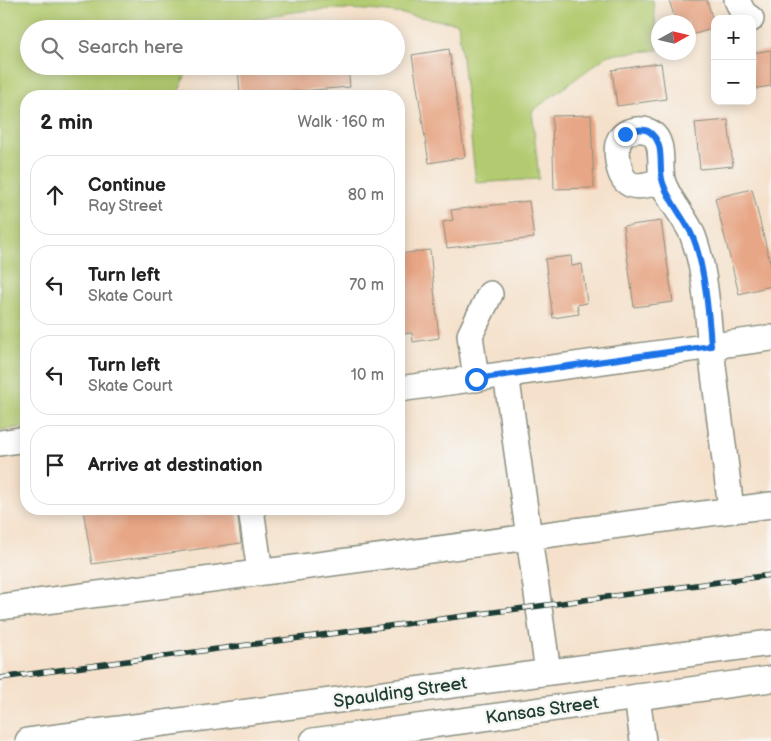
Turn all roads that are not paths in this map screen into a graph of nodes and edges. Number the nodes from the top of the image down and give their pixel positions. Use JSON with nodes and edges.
{"nodes":[{"id":1,"x":737,"y":0,"type":"edge"},
{"id":2,"x":745,"y":15,"type":"edge"},
{"id":3,"x":771,"y":18,"type":"edge"},
{"id":4,"x":756,"y":19,"type":"edge"},
{"id":5,"x":662,"y":180,"type":"dead end"},
{"id":6,"x":490,"y":294,"type":"dead end"},
{"id":7,"x":771,"y":338,"type":"edge"},
{"id":8,"x":711,"y":346,"type":"junction"},
{"id":9,"x":506,"y":374,"type":"junction"},
{"id":10,"x":476,"y":379,"type":"junction"},
{"id":11,"x":405,"y":388,"type":"edge"},
{"id":12,"x":20,"y":440,"type":"edge"},
{"id":13,"x":0,"y":443,"type":"edge"},
{"id":14,"x":771,"y":505,"type":"edge"},
{"id":15,"x":731,"y":510,"type":"junction"},
{"id":16,"x":252,"y":515,"type":"edge"},
{"id":17,"x":529,"y":537,"type":"junction"},
{"id":18,"x":260,"y":572,"type":"junction"},
{"id":19,"x":0,"y":607,"type":"edge"},
{"id":20,"x":771,"y":643,"type":"edge"},
{"id":21,"x":548,"y":672,"type":"junction"},
{"id":22,"x":771,"y":678,"type":"edge"},
{"id":23,"x":637,"y":697,"type":"junction"},
{"id":24,"x":28,"y":741,"type":"edge"},
{"id":25,"x":313,"y":741,"type":"edge"},
{"id":26,"x":643,"y":741,"type":"edge"}],
"edges":[{"from":1,"to":2,"type":"street"},
{"from":3,"to":4,"type":"street"},
{"from":5,"to":8,"type":"street"},
{"from":6,"to":10,"type":"street"},
{"from":7,"to":8,"type":"street"},
{"from":8,"to":9,"type":"street"},
{"from":8,"to":15,"type":"street"},
{"from":9,"to":10,"type":"street"},
{"from":9,"to":17,"type":"street"},
{"from":10,"to":11,"type":"street"},
{"from":12,"to":13,"type":"street"},
{"from":14,"to":15,"type":"street"},
{"from":15,"to":17,"type":"street"},
{"from":16,"to":18,"type":"street"},
{"from":17,"to":18,"type":"street"},
{"from":17,"to":21,"type":"street"},
{"from":18,"to":19,"type":"street"},
{"from":20,"to":21,"type":"street","name":"Spaulding Street"},
{"from":21,"to":24,"type":"street","name":"Spaulding Street"},
{"from":22,"to":23,"type":"street","name":"Kansas Street"},
{"from":23,"to":25,"type":"street","name":"Kansas Street"},
{"from":23,"to":26,"type":"street"}]}
